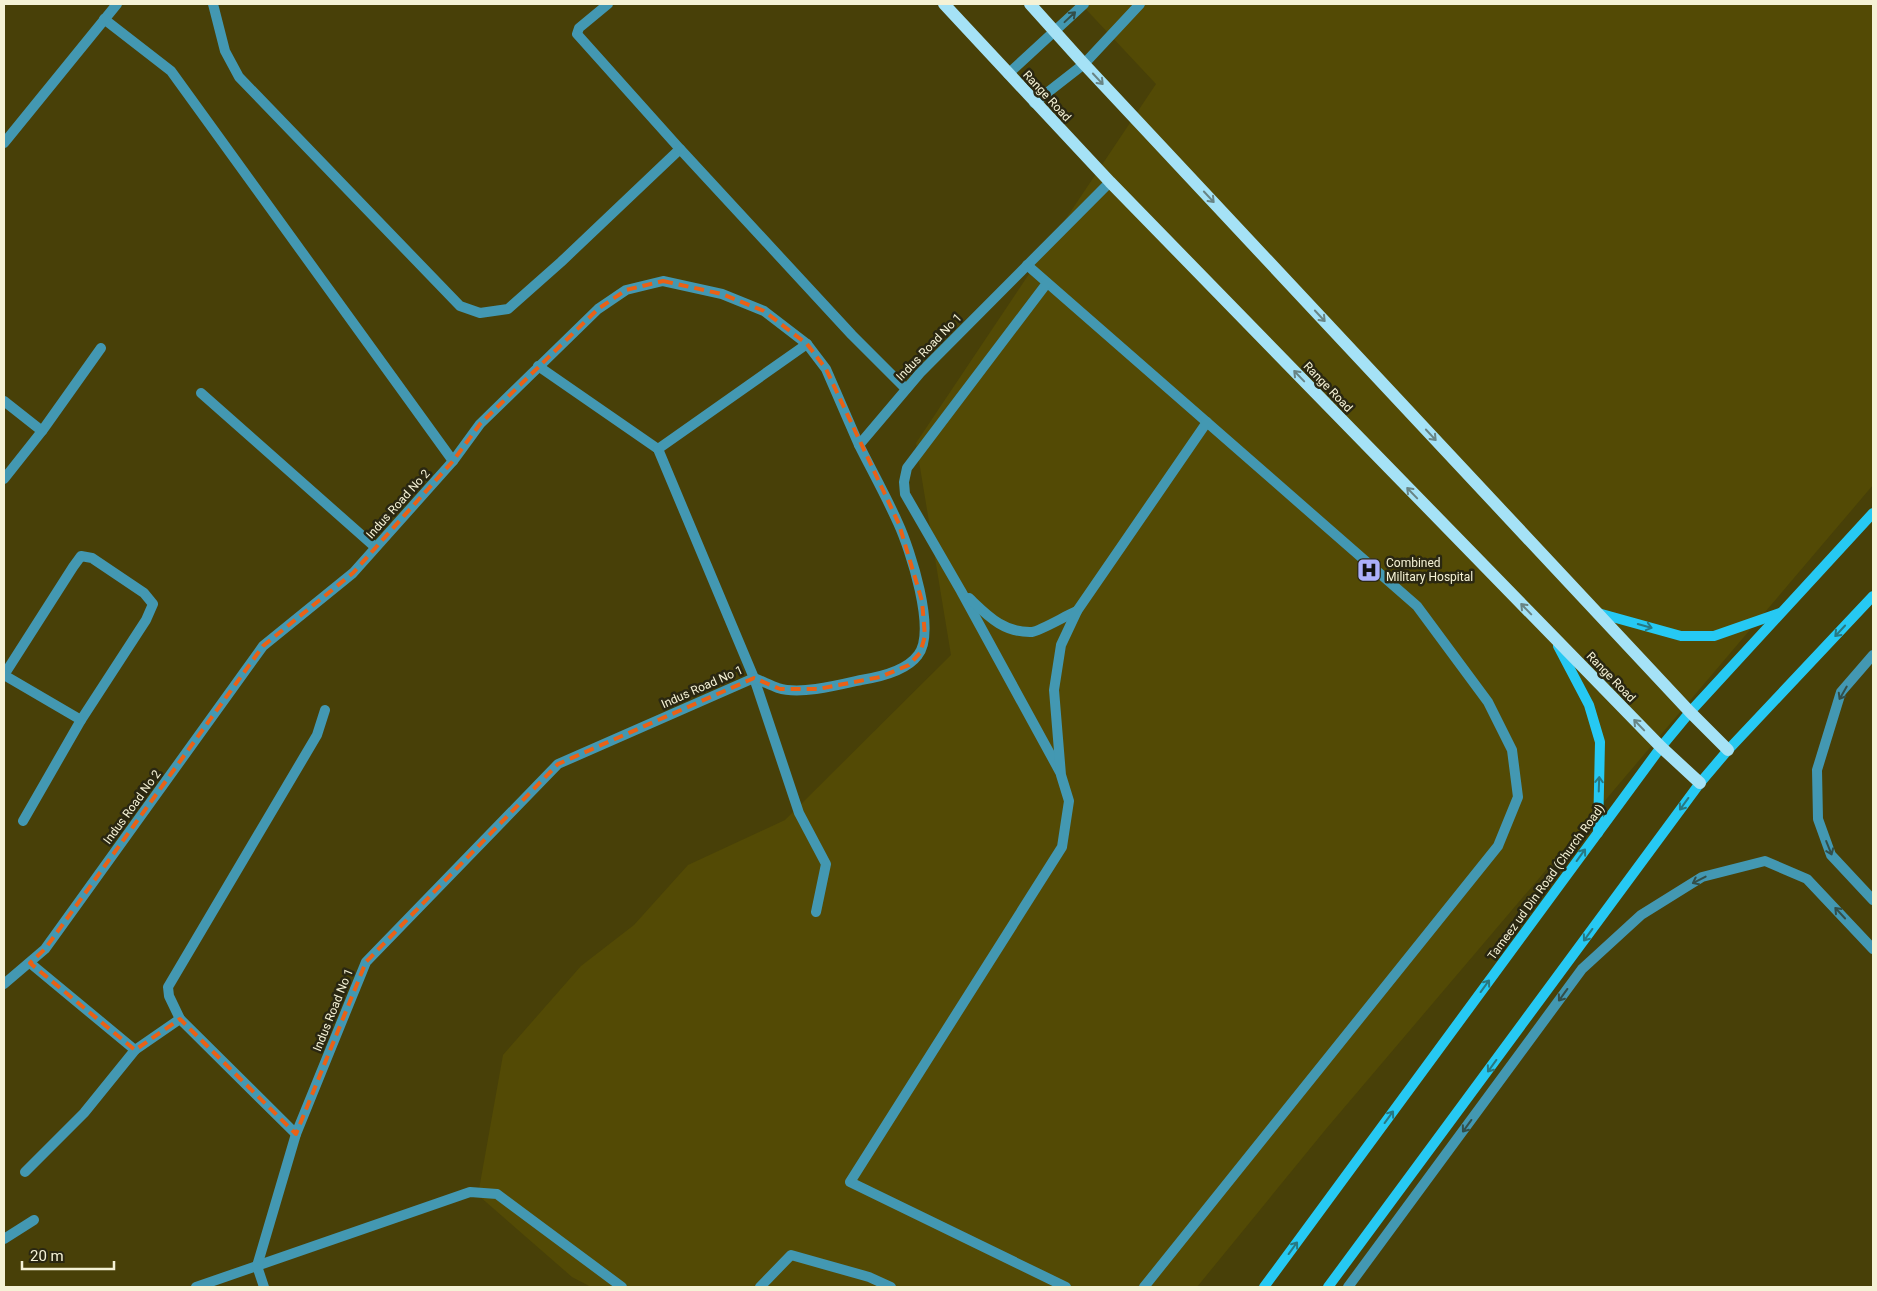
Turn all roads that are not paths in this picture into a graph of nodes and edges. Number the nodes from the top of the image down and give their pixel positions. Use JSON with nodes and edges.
{"nodes":[{"id":1,"x":117,"y":4,"type":"edge"},
{"id":2,"x":213,"y":4,"type":"edge"},
{"id":3,"x":608,"y":4,"type":"edge"},
{"id":4,"x":944,"y":4,"type":"edge"},
{"id":5,"x":1030,"y":4,"type":"edge"},
{"id":6,"x":1084,"y":4,"type":"edge"},
{"id":7,"x":1140,"y":4,"type":"edge"},
{"id":8,"x":104,"y":19,"type":"junction"},
{"id":9,"x":1055,"y":31,"type":"junction"},
{"id":10,"x":1084,"y":64,"type":"junction"},
{"id":11,"x":1008,"y":74,"type":"junction"},
{"id":12,"x":1034,"y":102,"type":"junction"},
{"id":13,"x":4,"y":143,"type":"edge"},
{"id":14,"x":680,"y":149,"type":"junction"},
{"id":15,"x":1110,"y":182,"type":"junction"},
{"id":16,"x":1027,"y":265,"type":"junction"},
{"id":17,"x":1047,"y":283,"type":"junction"},
{"id":18,"x":807,"y":344,"type":"junction"},
{"id":19,"x":101,"y":348,"type":"dead end"},
{"id":20,"x":538,"y":366,"type":"junction"},
{"id":21,"x":906,"y":389,"type":"junction"},
{"id":22,"x":201,"y":393,"type":"dead end"},
{"id":23,"x":4,"y":401,"type":"edge"},
{"id":24,"x":1207,"y":422,"type":"junction"},
{"id":25,"x":42,"y":431,"type":"junction"},
{"id":26,"x":859,"y":445,"type":"junction"},
{"id":27,"x":658,"y":449,"type":"junction"},
{"id":28,"x":454,"y":460,"type":"junction"},
{"id":29,"x":4,"y":479,"type":"edge"},
{"id":30,"x":1873,"y":513,"type":"edge"},
{"id":31,"x":375,"y":548,"type":"junction"},
{"id":32,"x":961,"y":590,"type":"junction"},
{"id":33,"x":1873,"y":596,"type":"edge"},
{"id":34,"x":1077,"y":611,"type":"junction"},
{"id":35,"x":1598,"y":613,"type":"junction"},
{"id":36,"x":1781,"y":613,"type":"junction"},
{"id":37,"x":1554,"y":638,"type":"junction"},
{"id":38,"x":1873,"y":655,"type":"edge"},
{"id":39,"x":4,"y":675,"type":"edge"},
{"id":40,"x":754,"y":678,"type":"junction"},
{"id":41,"x":325,"y":710,"type":"dead end"},
{"id":42,"x":1690,"y":712,"type":"junction"},
{"id":43,"x":81,"y":720,"type":"junction"},
{"id":44,"x":1661,"y":747,"type":"junction"},
{"id":45,"x":1728,"y":750,"type":"junction"},
{"id":46,"x":1062,"y":775,"type":"junction"},
{"id":47,"x":1700,"y":783,"type":"junction"},
{"id":48,"x":23,"y":821,"type":"dead end"},
{"id":49,"x":1598,"y":833,"type":"junction"},
{"id":50,"x":1873,"y":900,"type":"edge"},
{"id":51,"x":816,"y":912,"type":"dead end"},
{"id":52,"x":1873,"y":949,"type":"edge"},
{"id":53,"x":30,"y":963,"type":"junction"},
{"id":54,"x":4,"y":984,"type":"edge"},
{"id":55,"x":180,"y":1019,"type":"junction"},
{"id":56,"x":135,"y":1050,"type":"junction"},
{"id":57,"x":296,"y":1134,"type":"junction"},
{"id":58,"x":25,"y":1172,"type":"dead end"},
{"id":59,"x":34,"y":1220,"type":"dead end"},
{"id":60,"x":4,"y":1239,"type":"edge"},
{"id":61,"x":257,"y":1266,"type":"junction"},
{"id":62,"x":196,"y":1287,"type":"edge"},
{"id":63,"x":264,"y":1287,"type":"edge"},
{"id":64,"x":622,"y":1287,"type":"edge"},
{"id":65,"x":760,"y":1287,"type":"edge"},
{"id":66,"x":891,"y":1287,"type":"edge"},
{"id":67,"x":1066,"y":1287,"type":"edge"},
{"id":68,"x":1144,"y":1287,"type":"edge"},
{"id":69,"x":1264,"y":1287,"type":"edge"},
{"id":70,"x":1328,"y":1287,"type":"edge"},
{"id":71,"x":1348,"y":1287,"type":"edge"}],
"edges":[{"from":1,"to":8,"type":"street"},
{"from":2,"to":14,"type":"street"},
{"from":3,"to":14,"type":"street"},
{"from":4,"to":11,"type":"main road","name":"Range Road"},
{"from":5,"to":9,"type":"main road"},
{"from":9,"to":6,"type":"street","one_way":true},
{"from":7,"to":10,"type":"street"},
{"from":8,"to":13,"type":"street"},
{"from":8,"to":28,"type":"street"},
{"from":9,"to":10,"type":"main road"},
{"from":9,"to":11,"type":"street"},
{"from":10,"to":12,"type":"street"},
{"from":10,"to":35,"type":"main road","one_way":true},
{"from":11,"to":12,"type":"main road","name":"Range Road"},
{"from":12,"to":15,"type":"main road","name":"Range Road"},
{"from":14,"to":21,"type":"street"},
{"from":15,"to":16,"type":"street","name":"Indus Road No 1"},
{"from":37,"to":15,"type":"main road","name":"Range Road","one_way":true},
{"from":16,"to":17,"type":"street"},
{"from":16,"to":21,"type":"street","name":"Indus Road No 1"},
{"from":17,"to":24,"type":"street"},
{"from":17,"to":32,"type":"street"},
{"from":18,"to":20,"type":"street","name":"Indus Road No 2"},
{"from":18,"to":26,"type":"street","name":"Indus Road No 2"},
{"from":18,"to":27,"type":"street"},
{"from":19,"to":25,"type":"street"},
{"from":20,"to":27,"type":"street"},
{"from":20,"to":28,"type":"street","name":"Indus Road No 2"},
{"from":21,"to":26,"type":"street","name":"Indus Road No 1"},
{"from":22,"to":31,"type":"street"},
{"from":23,"to":25,"type":"street"},
{"from":24,"to":34,"type":"street"},
{"from":24,"to":68,"type":"street"},
{"from":25,"to":29,"type":"street"},
{"from":26,"to":40,"type":"street","name":"Indus Road No 1"},
{"from":27,"to":40,"type":"street"},
{"from":28,"to":31,"type":"street","name":"Indus Road No 2"},
{"from":30,"to":36,"type":"main road","name":"Tameez ud Din Road (Church Road)"},
{"from":31,"to":53,"type":"street","name":"Indus Road No 2"},
{"from":32,"to":34,"type":"street"},
{"from":32,"to":46,"type":"street"},
{"from":33,"to":45,"type":"main road","one_way":true},
{"from":34,"to":46,"type":"street"},
{"from":35,"to":36,"type":"main road","one_way":true},
{"from":35,"to":42,"type":"main road"},
{"from":36,"to":42,"type":"main road","name":"Tameez ud Din Road (Church Road)"},
{"from":44,"to":37,"type":"main road","name":"Range Road","one_way":true},
{"from":49,"to":37,"type":"main road","one_way":true},
{"from":38,"to":50,"type":"street","one_way":true},
{"from":39,"to":43,"type":"street"},
{"from":39,"to":43,"type":"street"},
{"from":40,"to":51,"type":"street"},
{"from":40,"to":57,"type":"street","name":"Indus Road No 1"},
{"from":41,"to":55,"type":"street"},
{"from":42,"to":44,"type":"main road","name":"Tameez ud Din Road (Church Road)"},
{"from":42,"to":45,"type":"main road"},
{"from":43,"to":48,"type":"street"},
{"from":44,"to":47,"type":"main road","name":"Range Road"},
{"from":44,"to":49,"type":"main road","name":"Tameez ud Din Road (Church Road)"},
{"from":45,"to":47,"type":"main road"},
{"from":46,"to":67,"type":"street"},
{"from":47,"to":70,"type":"main road","one_way":true},
{"from":69,"to":49,"type":"main road","name":"Tameez ud Din Road (Church Road)","one_way":true},
{"from":52,"to":71,"type":"street","one_way":true},
{"from":53,"to":54,"type":"street","name":"Indus Road No 2"},
{"from":53,"to":56,"type":"street"},
{"from":55,"to":56,"type":"street"},
{"from":55,"to":57,"type":"street"},
{"from":56,"to":58,"type":"street"},
{"from":57,"to":61,"type":"street","name":"Indus Road No 1"},
{"from":59,"to":60,"type":"street"},
{"from":61,"to":62,"type":"street"},
{"from":61,"to":63,"type":"street"},
{"from":61,"to":64,"type":"street"},
{"from":65,"to":66,"type":"street"}]}
